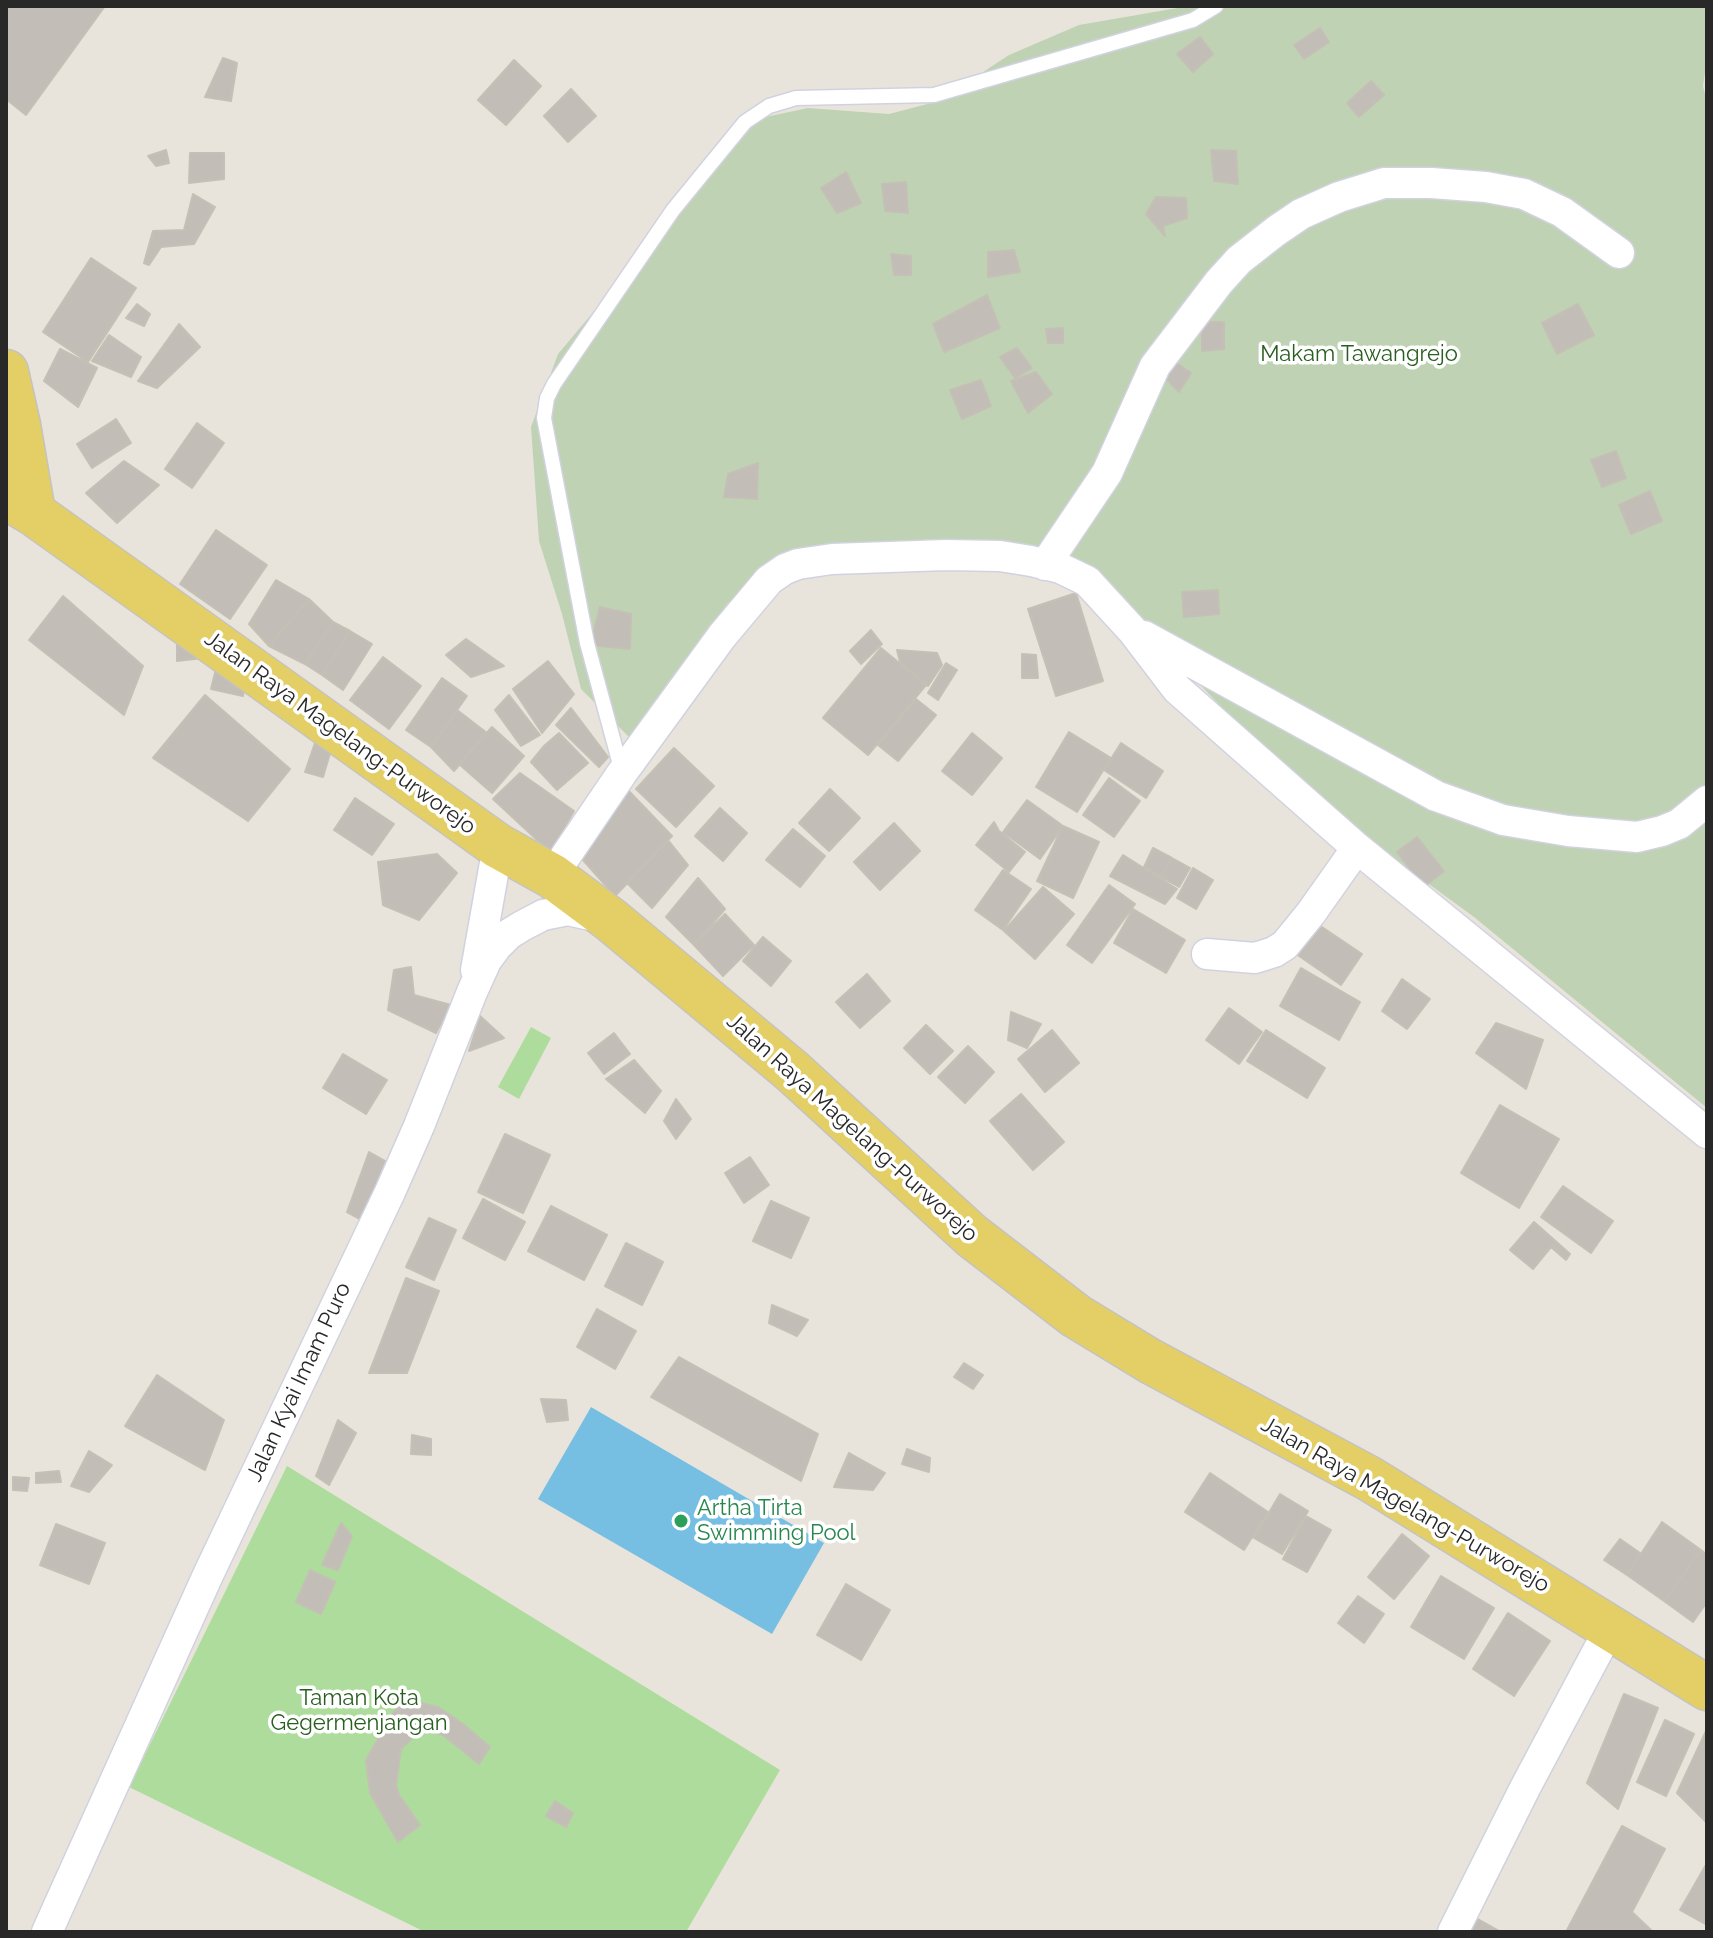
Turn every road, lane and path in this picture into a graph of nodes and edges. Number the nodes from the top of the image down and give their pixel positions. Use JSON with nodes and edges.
{"nodes":[{"id":1,"x":1216,"y":6,"type":"edge"},
{"id":2,"x":1619,"y":253,"type":"dead end"},
{"id":3,"x":6,"y":372,"type":"edge"},
{"id":4,"x":20,"y":505,"type":"edge"},
{"id":5,"x":1045,"y":565,"type":"junction"},
{"id":6,"x":1132,"y":630,"type":"junction"},
{"id":7,"x":622,"y":773,"type":"junction"},
{"id":8,"x":1707,"y":801,"type":"edge"},
{"id":9,"x":498,"y":846,"type":"junction"},
{"id":10,"x":1357,"y":848,"type":"junction"},
{"id":11,"x":552,"y":876,"type":"junction"},
{"id":12,"x":611,"y":920,"type":"junction"},
{"id":13,"x":1207,"y":954,"type":"dead end"},
{"id":14,"x":472,"y":992,"type":"junction"},
{"id":15,"x":1707,"y":1133,"type":"edge"},
{"id":16,"x":1610,"y":1628,"type":"junction"},
{"id":17,"x":1707,"y":1688,"type":"edge"},
{"id":18,"x":47,"y":1932,"type":"edge"},
{"id":19,"x":1453,"y":1932,"type":"edge"}],
"edges":[{"from":1,"to":7,"type":"lane"},
{"from":2,"to":5,"type":"street"},
{"from":3,"to":4,"type":"main road"},
{"from":4,"to":9,"type":"main road","name":"Jalan Raya Magelang-Purworejo"},
{"from":5,"to":6,"type":"street"},
{"from":5,"to":7,"type":"street"},
{"from":6,"to":8,"type":"street"},
{"from":6,"to":10,"type":"street"},
{"from":7,"to":11,"type":"street"},
{"from":9,"to":11,"type":"main road","name":"Jalan Raya Magelang-Purworejo"},
{"from":9,"to":14,"type":"street"},
{"from":10,"to":13,"type":"street"},
{"from":10,"to":15,"type":"street"},
{"from":11,"to":12,"type":"main road","name":"Jalan Raya Magelang-Purworejo"},
{"from":12,"to":14,"type":"street","name":"Jalan Kyai Imam Puro"},
{"from":12,"to":16,"type":"main road","name":"Jalan Raya Magelang-Purworejo"},
{"from":14,"to":18,"type":"street","name":"Jalan Kyai Imam Puro"},
{"from":16,"to":17,"type":"main road","name":"Jalan Raya Magelang-Purworejo"},
{"from":16,"to":19,"type":"street"}]}
